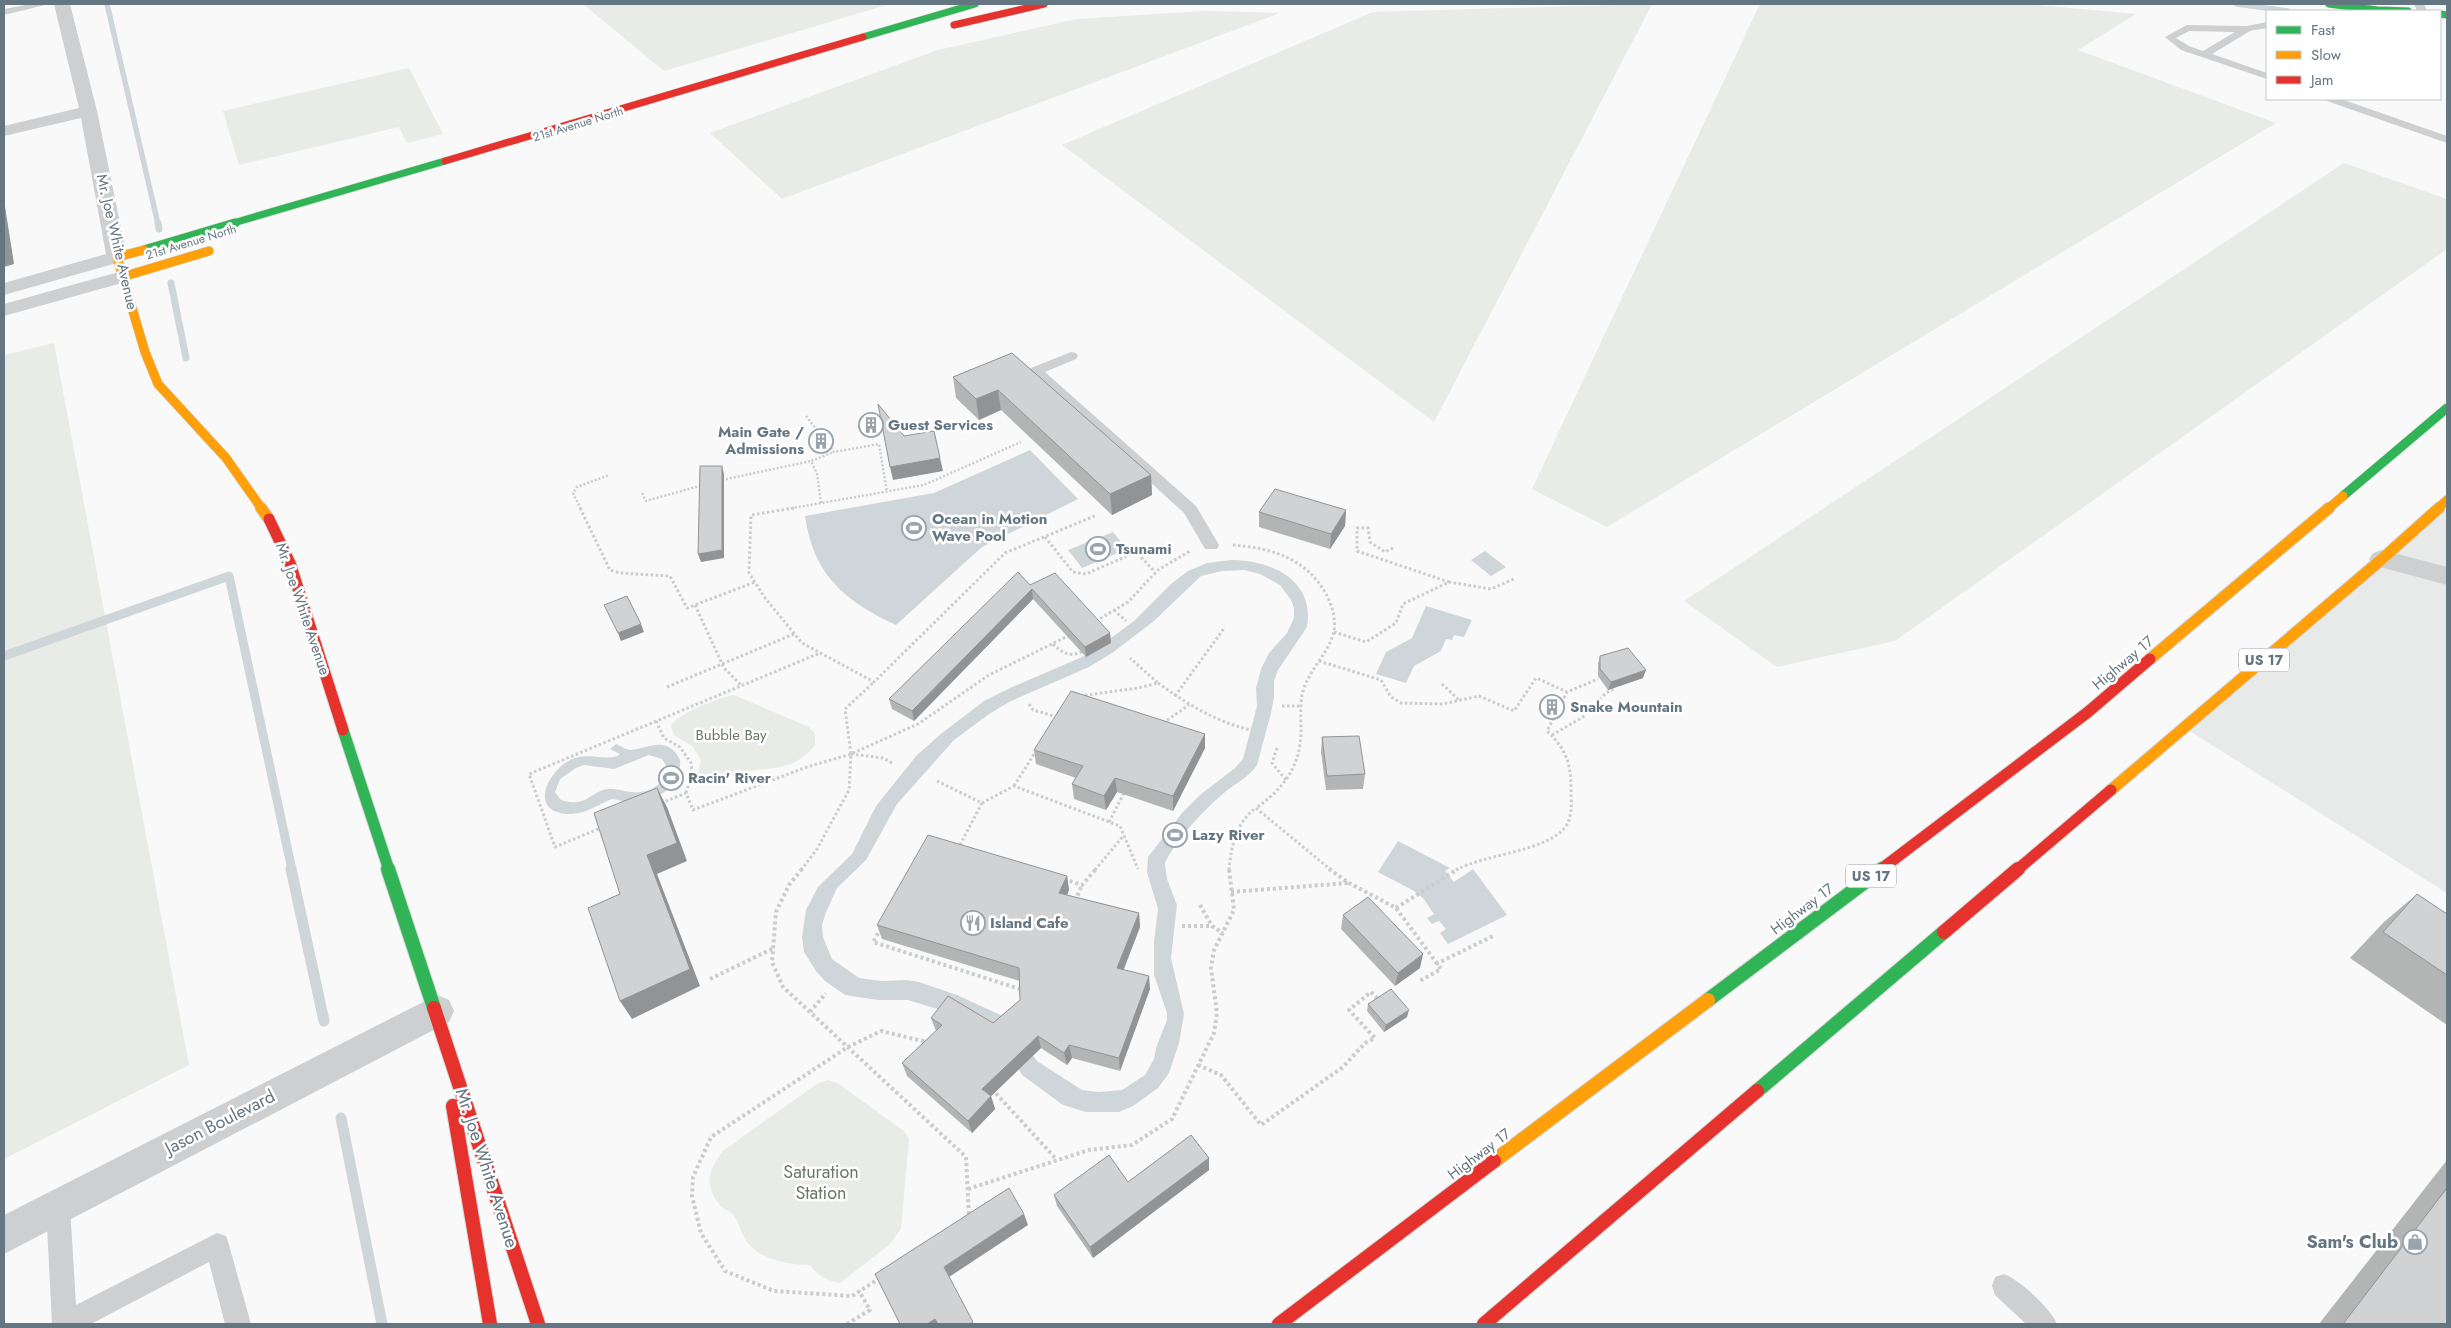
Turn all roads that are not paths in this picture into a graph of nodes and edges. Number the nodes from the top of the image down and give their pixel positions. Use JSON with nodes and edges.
{"nodes":[{"id":1,"x":44,"y":4,"type":"edge"},
{"id":2,"x":62,"y":4,"type":"edge"},
{"id":3,"x":975,"y":4,"type":"edge"},
{"id":4,"x":1044,"y":4,"type":"edge"},
{"id":5,"x":2329,"y":4,"type":"edge"},
{"id":6,"x":2391,"y":4,"type":"edge"},
{"id":7,"x":2377,"y":10,"type":"edge"},
{"id":8,"x":2417,"y":10,"type":"edge"},
{"id":9,"x":4,"y":12,"type":"edge"},
{"id":10,"x":2266,"y":25,"type":"edge"},
{"id":11,"x":942,"y":28,"type":"dead end"},
{"id":12,"x":2247,"y":28,"type":"junction"},
{"id":13,"x":2205,"y":54,"type":"junction"},
{"id":14,"x":2266,"y":64,"type":"edge"},
{"id":15,"x":2252,"y":71,"type":"junction"},
{"id":16,"x":2266,"y":76,"type":"edge"},
{"id":17,"x":2334,"y":100,"type":"edge"},
{"id":18,"x":88,"y":111,"type":"junction"},
{"id":19,"x":4,"y":131,"type":"edge"},
{"id":20,"x":2447,"y":140,"type":"edge"},
{"id":21,"x":219,"y":248,"type":"dead end"},
{"id":22,"x":117,"y":257,"type":"junction"},
{"id":23,"x":122,"y":278,"type":"junction"},
{"id":24,"x":4,"y":289,"type":"edge"},
{"id":25,"x":4,"y":310,"type":"edge"},
{"id":26,"x":1071,"y":356,"type":"dead end"},
{"id":27,"x":2447,"y":408,"type":"edge"},
{"id":28,"x":2447,"y":500,"type":"edge"},
{"id":29,"x":1211,"y":545,"type":"road end"},
{"id":30,"x":2382,"y":559,"type":"junction"},
{"id":31,"x":2447,"y":576,"type":"edge"},
{"id":32,"x":437,"y":1011,"type":"junction"},
{"id":33,"x":58,"y":1206,"type":"junction"},
{"id":34,"x":4,"y":1235,"type":"edge"},
{"id":35,"x":2004,"y":1286,"type":"dead end"},
{"id":36,"x":66,"y":1324,"type":"edge"},
{"id":37,"x":238,"y":1324,"type":"edge"},
{"id":38,"x":490,"y":1324,"type":"edge"},
{"id":39,"x":538,"y":1324,"type":"edge"},
{"id":40,"x":1279,"y":1324,"type":"edge"},
{"id":41,"x":1484,"y":1324,"type":"edge"},
{"id":42,"x":2044,"y":1324,"type":"edge"}],
"edges":[{"from":1,"to":9,"type":"lane"},
{"from":2,"to":18,"type":"street","name":"Mr. Joe White Avenue"},
{"from":3,"to":22,"type":"main road","name":"21st Avenue North"},
{"from":4,"to":11,"type":"main road"},
{"from":5,"to":7,"type":"main road"},
{"from":6,"to":8,"type":"main road"},
{"from":10,"to":12,"type":"lane"},
{"from":12,"to":13,"type":"lane"},
{"from":12,"to":13,"type":"lane"},
{"from":13,"to":15,"type":"lane"},
{"from":14,"to":15,"type":"lane"},
{"from":15,"to":16,"type":"lane"},
{"from":17,"to":20,"type":"lane"},
{"from":18,"to":19,"type":"street"},
{"from":18,"to":22,"type":"street","name":"Mr. Joe White Avenue"},
{"from":21,"to":23,"type":"main road","name":"21st Avenue North"},
{"from":22,"to":23,"type":"main road","name":"Mr. Joe White Avenue"},
{"from":22,"to":24,"type":"street"},
{"from":23,"to":25,"type":"street"},
{"from":23,"to":32,"type":"main road","name":"Mr. Joe White Avenue"},
{"from":26,"to":29,"type":"lane"},
{"from":27,"to":40,"type":"main road","name":"Highway 17","number":"US 17"},
{"from":28,"to":30,"type":"main road","number":"US 17"},
{"from":30,"to":31,"type":"street"},
{"from":30,"to":41,"type":"main road","number":"US 17"},
{"from":32,"to":33,"type":"street","name":"Jason Boulevard"},
{"from":32,"to":38,"type":"main road","name":"Mr. Joe White Avenue"},
{"from":32,"to":39,"type":"main road","name":"Mr. Joe White Avenue"},
{"from":33,"to":34,"type":"street","name":"Jason Boulevard"},
{"from":33,"to":36,"type":"lane"},
{"from":35,"to":42,"type":"lane"},
{"from":36,"to":37,"type":"lane"}]}
